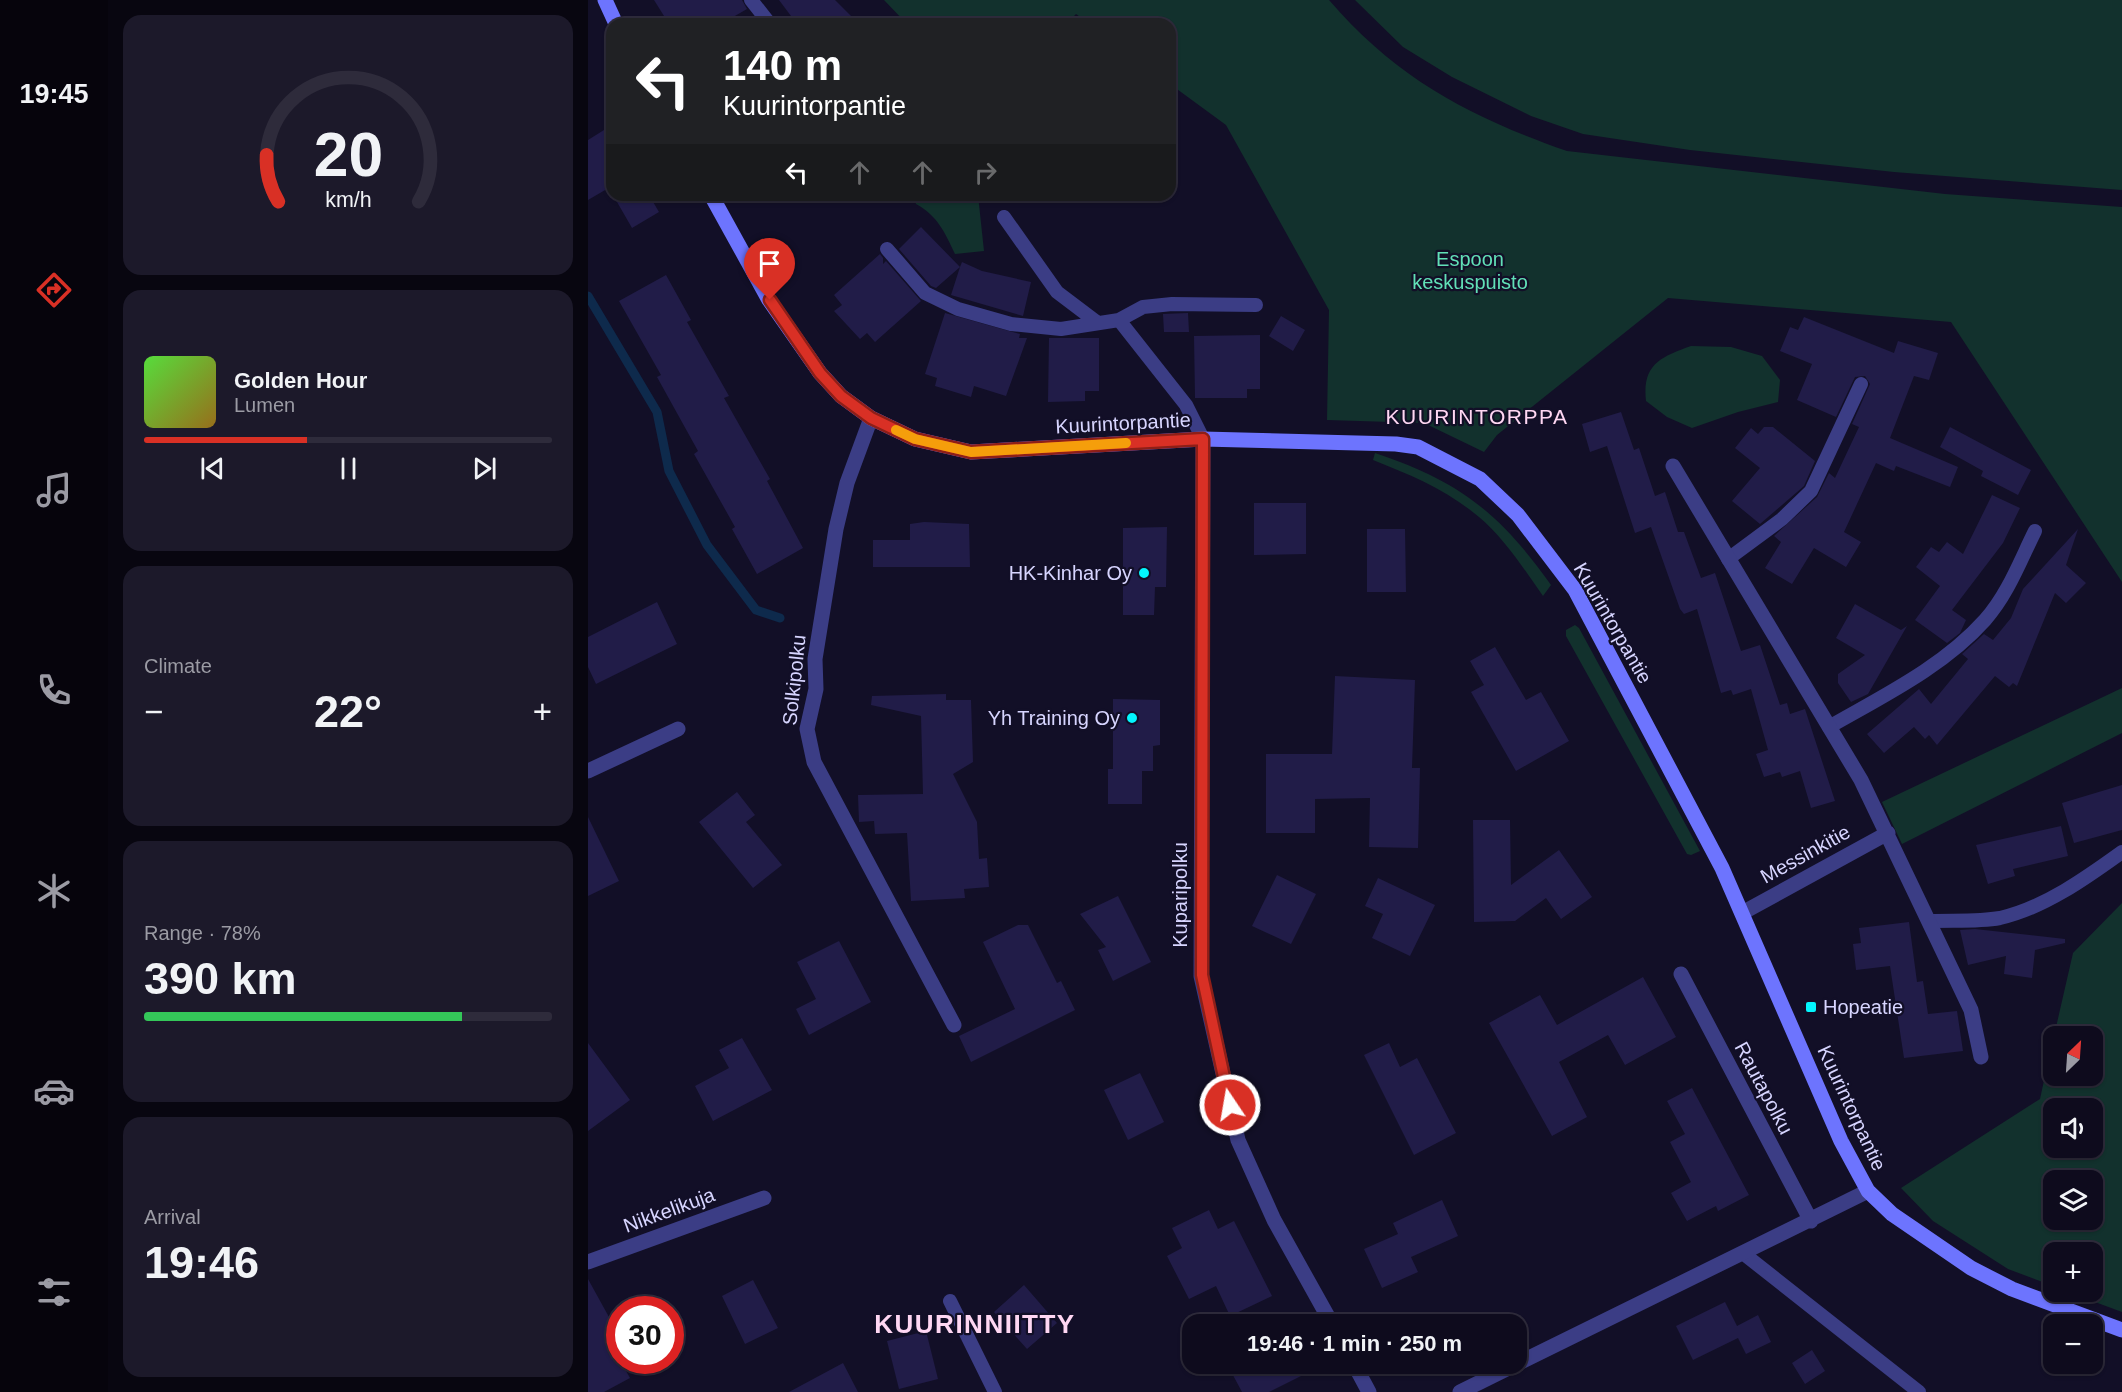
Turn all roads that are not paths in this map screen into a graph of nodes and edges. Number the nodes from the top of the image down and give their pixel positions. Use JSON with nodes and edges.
{"nodes":[{"id":1,"x":605,"y":0,"type":"edge"},
{"id":2,"x":751,"y":0,"type":"edge"},
{"id":3,"x":613,"y":18,"type":"edge"},
{"id":4,"x":765,"y":18,"type":"edge"},
{"id":5,"x":714,"y":201,"type":"edge"},
{"id":6,"x":1004,"y":217,"type":"dead end"},
{"id":7,"x":887,"y":249,"type":"dead end"},
{"id":8,"x":1256,"y":305,"type":"dead end"},
{"id":9,"x":1119,"y":320,"type":"junction"},
{"id":10,"x":1098,"y":323,"type":"junction"},
{"id":11,"x":1861,"y":384,"type":"dead end"},
{"id":12,"x":871,"y":418,"type":"junction"},
{"id":13,"x":1203,"y":439,"type":"junction"},
{"id":14,"x":1673,"y":466,"type":"dead end"},
{"id":15,"x":2035,"y":531,"type":"dead end"},
{"id":16,"x":1728,"y":559,"type":"junction"},
{"id":17,"x":1829,"y":727,"type":"junction"},
{"id":18,"x":678,"y":729,"type":"dead end"},
{"id":19,"x":588,"y":771,"type":"edge"},
{"id":20,"x":1888,"y":833,"type":"junction"},
{"id":21,"x":2122,"y":852,"type":"edge"},
{"id":22,"x":1742,"y":913,"type":"junction"},
{"id":23,"x":1930,"y":921,"type":"junction"},
{"id":24,"x":1681,"y":975,"type":"dead end"},
{"id":25,"x":954,"y":1025,"type":"dead end"},
{"id":26,"x":1981,"y":1057,"type":"dead end"},
{"id":27,"x":1868,"y":1191,"type":"junction"},
{"id":28,"x":764,"y":1198,"type":"dead end"},
{"id":29,"x":1811,"y":1221,"type":"junction"},
{"id":30,"x":1744,"y":1254,"type":"junction"},
{"id":31,"x":588,"y":1262,"type":"edge"},
{"id":32,"x":950,"y":1301,"type":"dead end"},
{"id":33,"x":1326,"y":1314,"type":"edge"},
{"id":34,"x":2122,"y":1330,"type":"edge"},
{"id":35,"x":1360,"y":1374,"type":"edge"},
{"id":36,"x":994,"y":1392,"type":"edge"},
{"id":37,"x":1370,"y":1392,"type":"edge"},
{"id":38,"x":1460,"y":1392,"type":"edge"},
{"id":39,"x":1919,"y":1392,"type":"edge"}],
"edges":[{"from":1,"to":3,"type":"street"},
{"from":2,"to":4,"type":"lane"},
{"from":5,"to":12,"type":"street","name":"Kuurintorpantie"},
{"from":6,"to":10,"type":"lane"},
{"from":7,"to":10,"type":"lane"},
{"from":8,"to":9,"type":"lane"},
{"from":9,"to":10,"type":"lane"},
{"from":9,"to":13,"type":"lane"},
{"from":11,"to":16,"type":"lane"},
{"from":12,"to":13,"type":"street","name":"Kuurintorpantie"},
{"from":12,"to":25,"type":"street","name":"Solkipolku"},
{"from":13,"to":22,"type":"street","name":"Kuurintorpantie"},
{"from":13,"to":33,"type":"street","name":"Kuparipolku"},
{"from":14,"to":16,"type":"street"},
{"from":15,"to":17,"type":"lane"},
{"from":16,"to":17,"type":"street"},
{"from":17,"to":20,"type":"street"},
{"from":18,"to":19,"type":"street"},
{"from":20,"to":22,"type":"street","name":"Messinkitie"},
{"from":20,"to":23,"type":"street"},
{"from":21,"to":23,"type":"lane"},
{"from":22,"to":27,"type":"street","name":"Kuurintorpantie"},
{"from":23,"to":26,"type":"street"},
{"from":24,"to":29,"type":"street","name":"Rautapolku"},
{"from":27,"to":29,"type":"street"},
{"from":27,"to":34,"type":"street","name":"Kuurintorpantie"},
{"from":28,"to":31,"type":"street","name":"Nikkelikuja"},
{"from":29,"to":30,"type":"street"},
{"from":30,"to":38,"type":"street"},
{"from":30,"to":39,"type":"lane"},
{"from":32,"to":36,"type":"lane"},
{"from":35,"to":37,"type":"street"}]}
